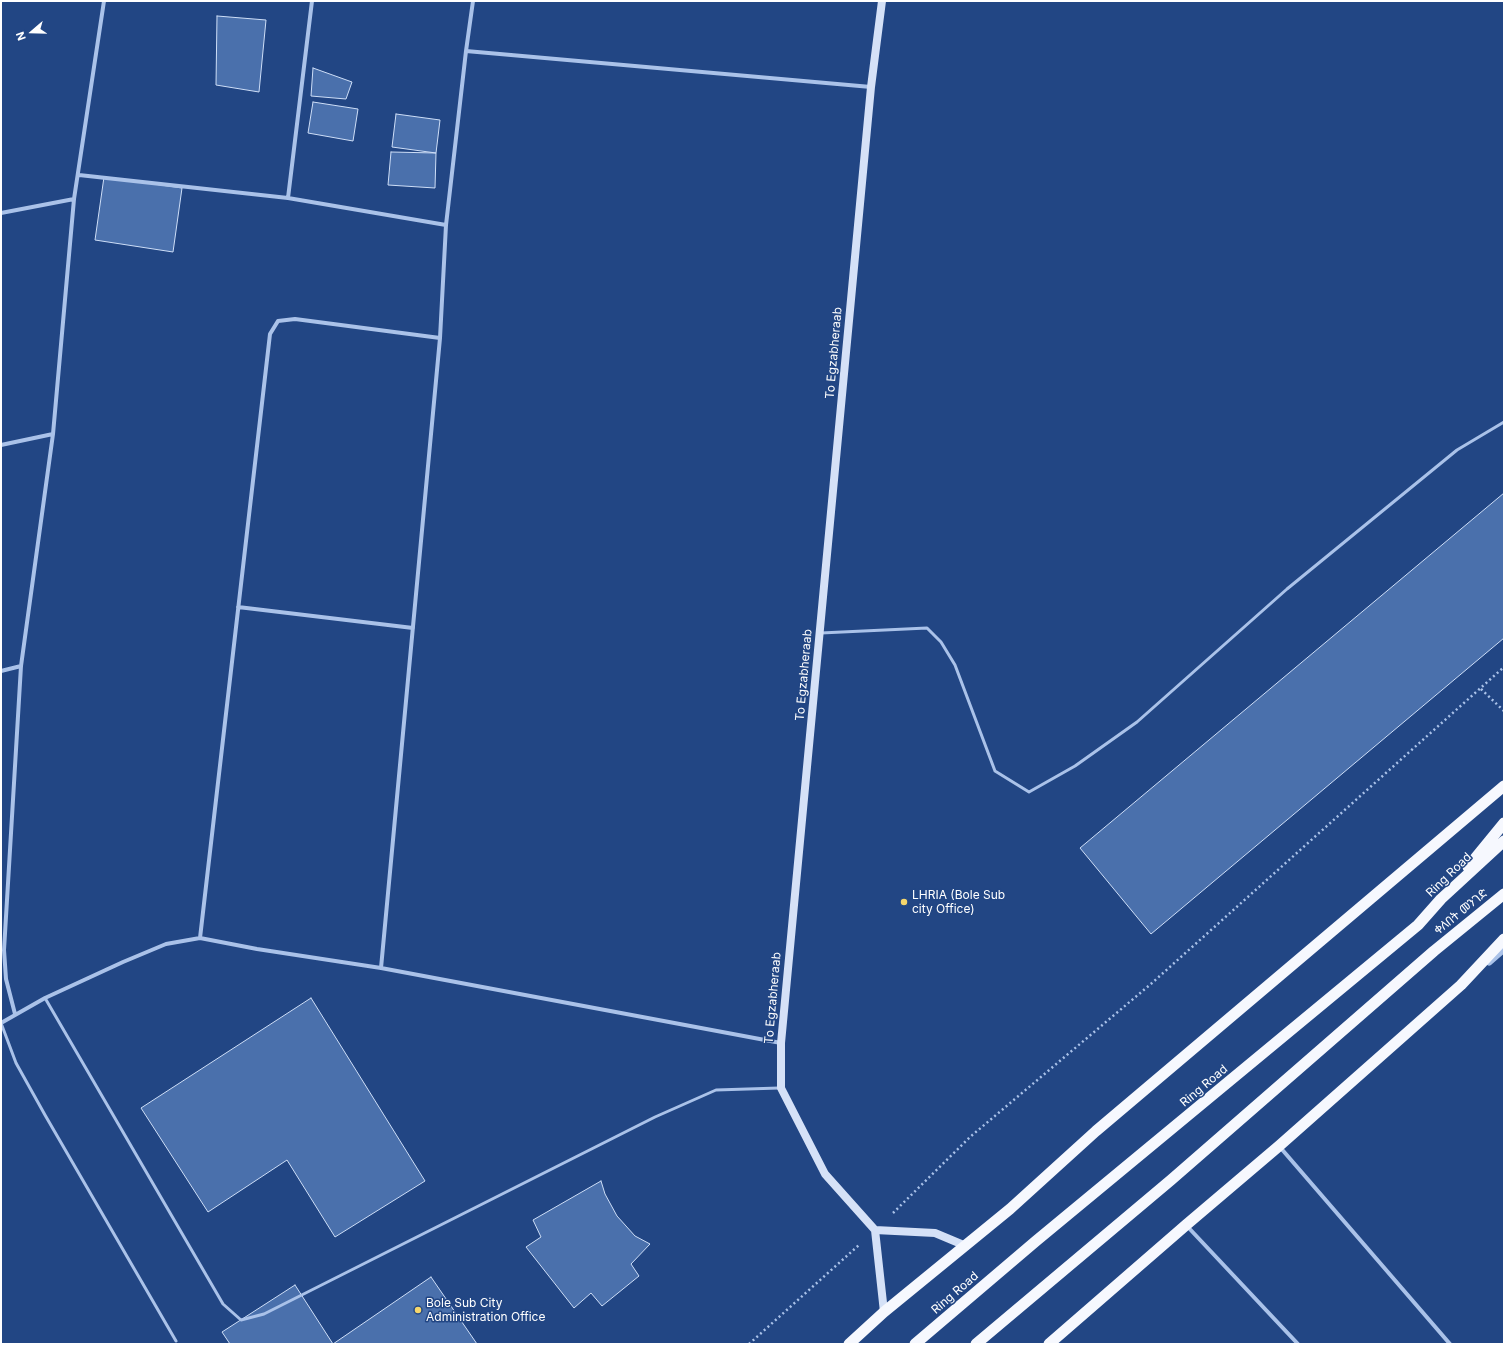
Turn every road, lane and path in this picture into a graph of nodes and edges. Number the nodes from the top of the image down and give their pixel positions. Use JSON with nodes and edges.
{"nodes":[{"id":1,"x":104,"y":1,"type":"edge"},
{"id":2,"x":312,"y":1,"type":"edge"},
{"id":3,"x":473,"y":1,"type":"edge"},
{"id":4,"x":882,"y":1,"type":"edge"},
{"id":5,"x":466,"y":51,"type":"junction"},
{"id":6,"x":871,"y":87,"type":"junction"},
{"id":7,"x":79,"y":174,"type":"junction"},
{"id":8,"x":288,"y":198,"type":"junction"},
{"id":9,"x":74,"y":199,"type":"junction"},
{"id":10,"x":1,"y":213,"type":"edge"},
{"id":11,"x":446,"y":225,"type":"junction"},
{"id":12,"x":440,"y":338,"type":"junction"},
{"id":13,"x":1504,"y":422,"type":"edge"},
{"id":14,"x":53,"y":434,"type":"junction"},
{"id":15,"x":1,"y":445,"type":"edge"},
{"id":16,"x":238,"y":607,"type":"junction"},
{"id":17,"x":413,"y":628,"type":"junction"},
{"id":18,"x":820,"y":633,"type":"junction"},
{"id":19,"x":21,"y":666,"type":"junction"},
{"id":20,"x":1504,"y":667,"type":"edge"},
{"id":21,"x":1,"y":671,"type":"edge"},
{"id":22,"x":1481,"y":689,"type":"junction"},
{"id":23,"x":1504,"y":711,"type":"edge"},
{"id":24,"x":1504,"y":786,"type":"edge"},
{"id":25,"x":1504,"y":823,"type":"edge"},
{"id":26,"x":1504,"y":841,"type":"edge"},
{"id":27,"x":1504,"y":894,"type":"edge"},
{"id":28,"x":1441,"y":899,"type":"junction"},
{"id":29,"x":200,"y":938,"type":"junction"},
{"id":30,"x":1504,"y":939,"type":"edge"},
{"id":31,"x":1503,"y":953,"type":"edge"},
{"id":32,"x":380,"y":968,"type":"junction"},
{"id":33,"x":1461,"y":985,"type":"junction"},
{"id":34,"x":45,"y":998,"type":"junction"},
{"id":35,"x":16,"y":1014,"type":"junction"},
{"id":36,"x":1,"y":1023,"type":"edge"},
{"id":37,"x":781,"y":1043,"type":"junction"},
{"id":38,"x":781,"y":1088,"type":"junction"},
{"id":39,"x":1280,"y":1146,"type":"junction"},
{"id":40,"x":1186,"y":1225,"type":"junction"},
{"id":41,"x":875,"y":1230,"type":"junction"},
{"id":42,"x":966,"y":1246,"type":"junction"},
{"id":43,"x":884,"y":1312,"type":"junction"},
{"id":44,"x":176,"y":1341,"type":"dead end"},
{"id":45,"x":748,"y":1344,"type":"edge"},
{"id":46,"x":849,"y":1344,"type":"edge"},
{"id":47,"x":915,"y":1344,"type":"edge"},
{"id":48,"x":976,"y":1344,"type":"edge"},
{"id":49,"x":1049,"y":1344,"type":"edge"},
{"id":50,"x":1298,"y":1344,"type":"edge"},
{"id":51,"x":1450,"y":1344,"type":"edge"}],
"edges":[{"from":1,"to":7,"type":"street"},
{"from":2,"to":8,"type":"street"},
{"from":3,"to":5,"type":"street"},
{"from":4,"to":6,"type":"main road","name":"To Egzabheraab"},
{"from":5,"to":6,"type":"street"},
{"from":5,"to":11,"type":"street"},
{"from":6,"to":18,"type":"main road","name":"To Egzabheraab"},
{"from":7,"to":8,"type":"street"},
{"from":7,"to":9,"type":"street"},
{"from":8,"to":11,"type":"street"},
{"from":9,"to":10,"type":"street"},
{"from":9,"to":14,"type":"street"},
{"from":11,"to":12,"type":"street"},
{"from":12,"to":16,"type":"street"},
{"from":12,"to":17,"type":"street"},
{"from":13,"to":18,"type":"lane"},
{"from":14,"to":15,"type":"street"},
{"from":14,"to":19,"type":"street"},
{"from":16,"to":17,"type":"street"},
{"from":16,"to":29,"type":"street"},
{"from":17,"to":32,"type":"street"},
{"from":18,"to":37,"type":"main road","name":"To Egzabheraab"},
{"from":19,"to":21,"type":"street"},
{"from":19,"to":35,"type":"street"},
{"from":20,"to":22,"type":"path"},
{"from":22,"to":23,"type":"path"},
{"from":22,"to":41,"type":"path"},
{"from":24,"to":42,"type":"highway"},
{"from":25,"to":28,"type":"highway"},
{"from":26,"to":28,"type":"highway","name":"Ring Road"},
{"from":27,"to":48,"type":"highway","name":"ቀለበት መንገድ"},
{"from":28,"to":47,"type":"highway","name":"Ring Road"},
{"from":29,"to":32,"type":"street"},
{"from":29,"to":34,"type":"street"},
{"from":30,"to":33,"type":"highway"},
{"from":31,"to":33,"type":"street"},
{"from":32,"to":37,"type":"street"},
{"from":33,"to":39,"type":"highway"},
{"from":34,"to":35,"type":"street"},
{"from":34,"to":38,"type":"lane"},
{"from":35,"to":36,"type":"street"},
{"from":36,"to":44,"type":"lane"},
{"from":37,"to":38,"type":"main road","name":"To Egzabheraab"},
{"from":38,"to":41,"type":"main road","name":"To Egzabheraab"},
{"from":39,"to":40,"type":"highway"},
{"from":39,"to":51,"type":"street"},
{"from":40,"to":49,"type":"highway"},
{"from":40,"to":50,"type":"street"},
{"from":41,"to":42,"type":"main road"},
{"from":41,"to":43,"type":"main road"},
{"from":41,"to":45,"type":"path"},
{"from":42,"to":43,"type":"highway"},
{"from":43,"to":46,"type":"highway"}]}
